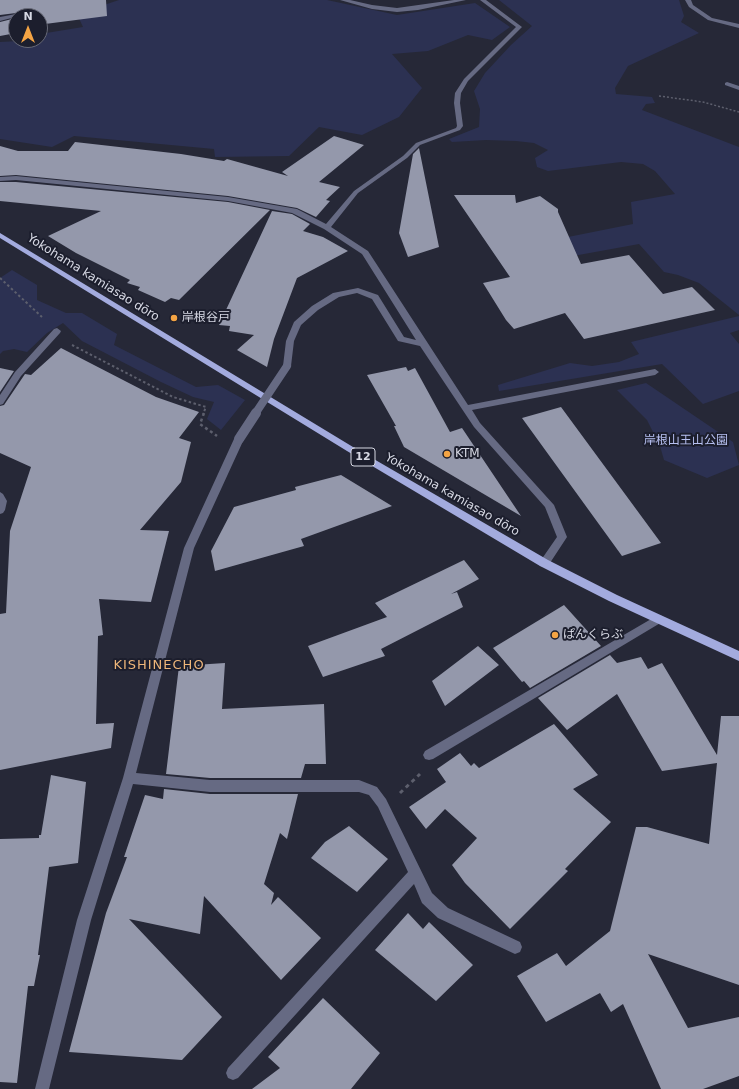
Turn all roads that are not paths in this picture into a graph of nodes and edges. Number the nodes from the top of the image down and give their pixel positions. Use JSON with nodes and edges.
{"nodes":[{"id":1,"x":343,"y":0,"type":"edge"},
{"id":2,"x":463,"y":0,"type":"edge"},
{"id":3,"x":483,"y":0,"type":"edge"},
{"id":4,"x":688,"y":0,"type":"edge"},
{"id":5,"x":739,"y":26,"type":"edge"},
{"id":6,"x":727,"y":84,"type":"dead end"},
{"id":7,"x":738,"y":87,"type":"edge"},
{"id":8,"x":0,"y":179,"type":"edge"},
{"id":9,"x":327,"y":227,"type":"junction"},
{"id":10,"x":0,"y":235,"type":"edge"},
{"id":11,"x":57,"y":332,"type":"road end"},
{"id":12,"x":423,"y":344,"type":"junction"},
{"id":13,"x":655,"y":372,"type":"dead end"},
{"id":14,"x":0,"y":402,"type":"edge"},
{"id":15,"x":466,"y":408,"type":"junction"},
{"id":16,"x":0,"y":496,"type":"edge"},
{"id":17,"x":0,"y":510,"type":"edge"},
{"id":18,"x":544,"y":563,"type":"junction"},
{"id":19,"x":658,"y":619,"type":"junction"},
{"id":20,"x":739,"y":656,"type":"edge"},
{"id":21,"x":429,"y":755,"type":"road end"},
{"id":22,"x":129,"y":778,"type":"junction"},
{"id":23,"x":415,"y":874,"type":"junction"},
{"id":24,"x":515,"y":947,"type":"dead end"},
{"id":25,"x":233,"y":1072,"type":"dead end"},
{"id":26,"x":42,"y":1089,"type":"edge"}],
"edges":[{"from":1,"to":2,"type":"street"},
{"from":3,"to":9,"type":"street"},
{"from":4,"to":5,"type":"street"},
{"from":6,"to":7,"type":"street"},
{"from":8,"to":9,"type":"street"},
{"from":9,"to":12,"type":"street"},
{"from":10,"to":18,"type":"main road","name":"Yokohama kamiasao dōro","number":"12"},
{"from":11,"to":14,"type":"street"},
{"from":12,"to":15,"type":"street"},
{"from":12,"to":22,"type":"street","bridge":true},
{"from":13,"to":15,"type":"street"},
{"from":15,"to":18,"type":"street"},
{"from":16,"to":17,"type":"street"},
{"from":18,"to":19,"type":"main road","name":"Yokohama kamiasao dōro","number":"12"},
{"from":19,"to":20,"type":"main road","name":"Yokohama kamiasao dōro","number":"12"},
{"from":19,"to":21,"type":"street"},
{"from":22,"to":23,"type":"street"},
{"from":22,"to":26,"type":"street"},
{"from":23,"to":24,"type":"street"},
{"from":23,"to":25,"type":"street"}]}
